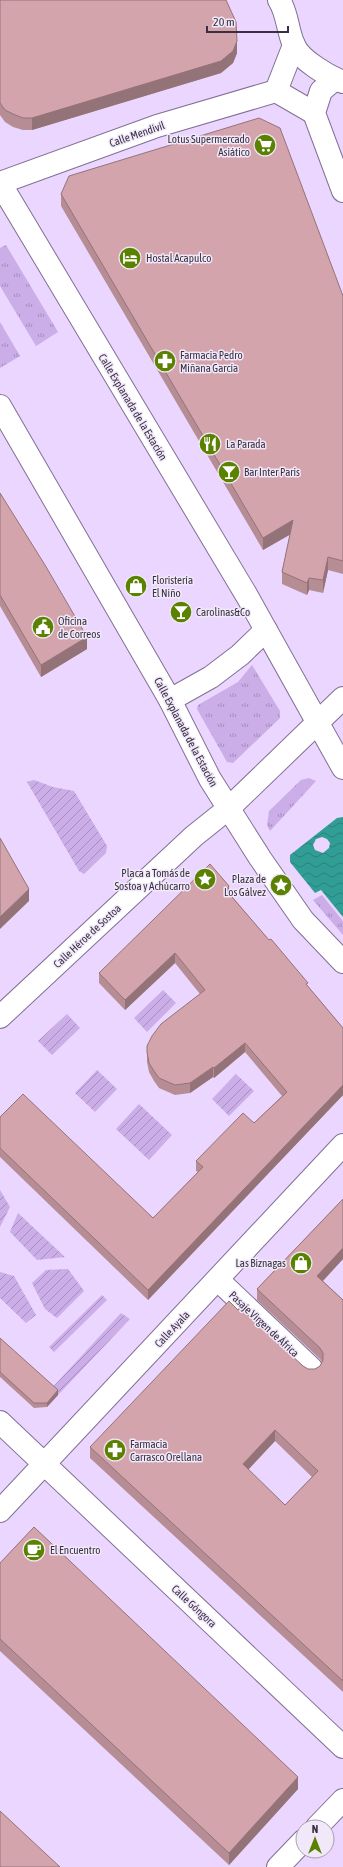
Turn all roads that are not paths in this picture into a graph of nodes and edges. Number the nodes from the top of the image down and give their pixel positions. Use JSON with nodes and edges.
{"nodes":[{"id":1,"x":279,"y":0,"type":"edge"},
{"id":2,"x":294,"y":45,"type":"junction"},
{"id":3,"x":339,"y":80,"type":"edge"},
{"id":4,"x":276,"y":91,"type":"junction"},
{"id":5,"x":314,"y":113,"type":"junction"},
{"id":6,"x":0,"y":183,"type":"edge"},
{"id":7,"x":343,"y":191,"type":"edge"},
{"id":8,"x":0,"y":406,"type":"edge"},
{"id":9,"x":266,"y":630,"type":"junction"},
{"id":10,"x":343,"y":698,"type":"edge"},
{"id":11,"x":170,"y":700,"type":"junction"},
{"id":12,"x":317,"y":723,"type":"junction"},
{"id":13,"x":343,"y":768,"type":"edge"},
{"id":14,"x":229,"y":808,"type":"junction"},
{"id":15,"x":343,"y":962,"type":"edge"},
{"id":16,"x":0,"y":1017,"type":"edge"},
{"id":17,"x":343,"y":1144,"type":"edge"},
{"id":18,"x":218,"y":1280,"type":"junction"},
{"id":19,"x":311,"y":1368,"type":"edge"},
{"id":20,"x":0,"y":1422,"type":"edge"},
{"id":21,"x":45,"y":1465,"type":"junction"},
{"id":22,"x":0,"y":1511,"type":"edge"},
{"id":23,"x":343,"y":1747,"type":"edge"},
{"id":24,"x":343,"y":1800,"type":"edge"},
{"id":25,"x":325,"y":1819,"type":"edge"},
{"id":26,"x":295,"y":1849,"type":"edge"},
{"id":27,"x":278,"y":1867,"type":"edge"}],
"edges":[{"from":1,"to":2,"type":"main road"},
{"from":2,"to":3,"type":"main road"},
{"from":2,"to":4,"type":"main road"},
{"from":3,"to":5,"type":"main road"},
{"from":4,"to":5,"type":"main road"},
{"from":4,"to":6,"type":"main road","name":"Calle Mendívil"},
{"from":5,"to":7,"type":"main road"},
{"from":6,"to":9,"type":"main road","name":"Calle Explanada de la Estación"},
{"from":8,"to":11,"type":"main road","name":"Calle Explanada de la Estación"},
{"from":9,"to":11,"type":"main road"},
{"from":9,"to":12,"type":"main road","name":"Calle Explanada de la Estación"},
{"from":10,"to":12,"type":"main road","name":"Calle Héroe de Sostoa"},
{"from":11,"to":14,"type":"main road","name":"Calle Explanada de la Estación"},
{"from":12,"to":13,"type":"main road","name":"Calle Explanada de la Estación"},
{"from":12,"to":14,"type":"main road","name":"Calle Héroe de Sostoa"},
{"from":14,"to":15,"type":"main road","name":"Calle Explanada de la Estación"},
{"from":14,"to":16,"type":"main road","name":"Calle Héroe de Sostoa"},
{"from":17,"to":18,"type":"main road","name":"Calle Ayala"},
{"from":18,"to":19,"type":"main road","name":"Pasaje Virgen de África"},
{"from":18,"to":21,"type":"main road","name":"Calle Ayala"},
{"from":20,"to":21,"type":"main road","name":"Calle Góngora"},
{"from":21,"to":22,"type":"main road","name":"Calle Ayala"},
{"from":21,"to":23,"type":"main road","name":"Calle Góngora"},
{"from":24,"to":25,"type":"main road"},
{"from":26,"to":27,"type":"main road"}]}
